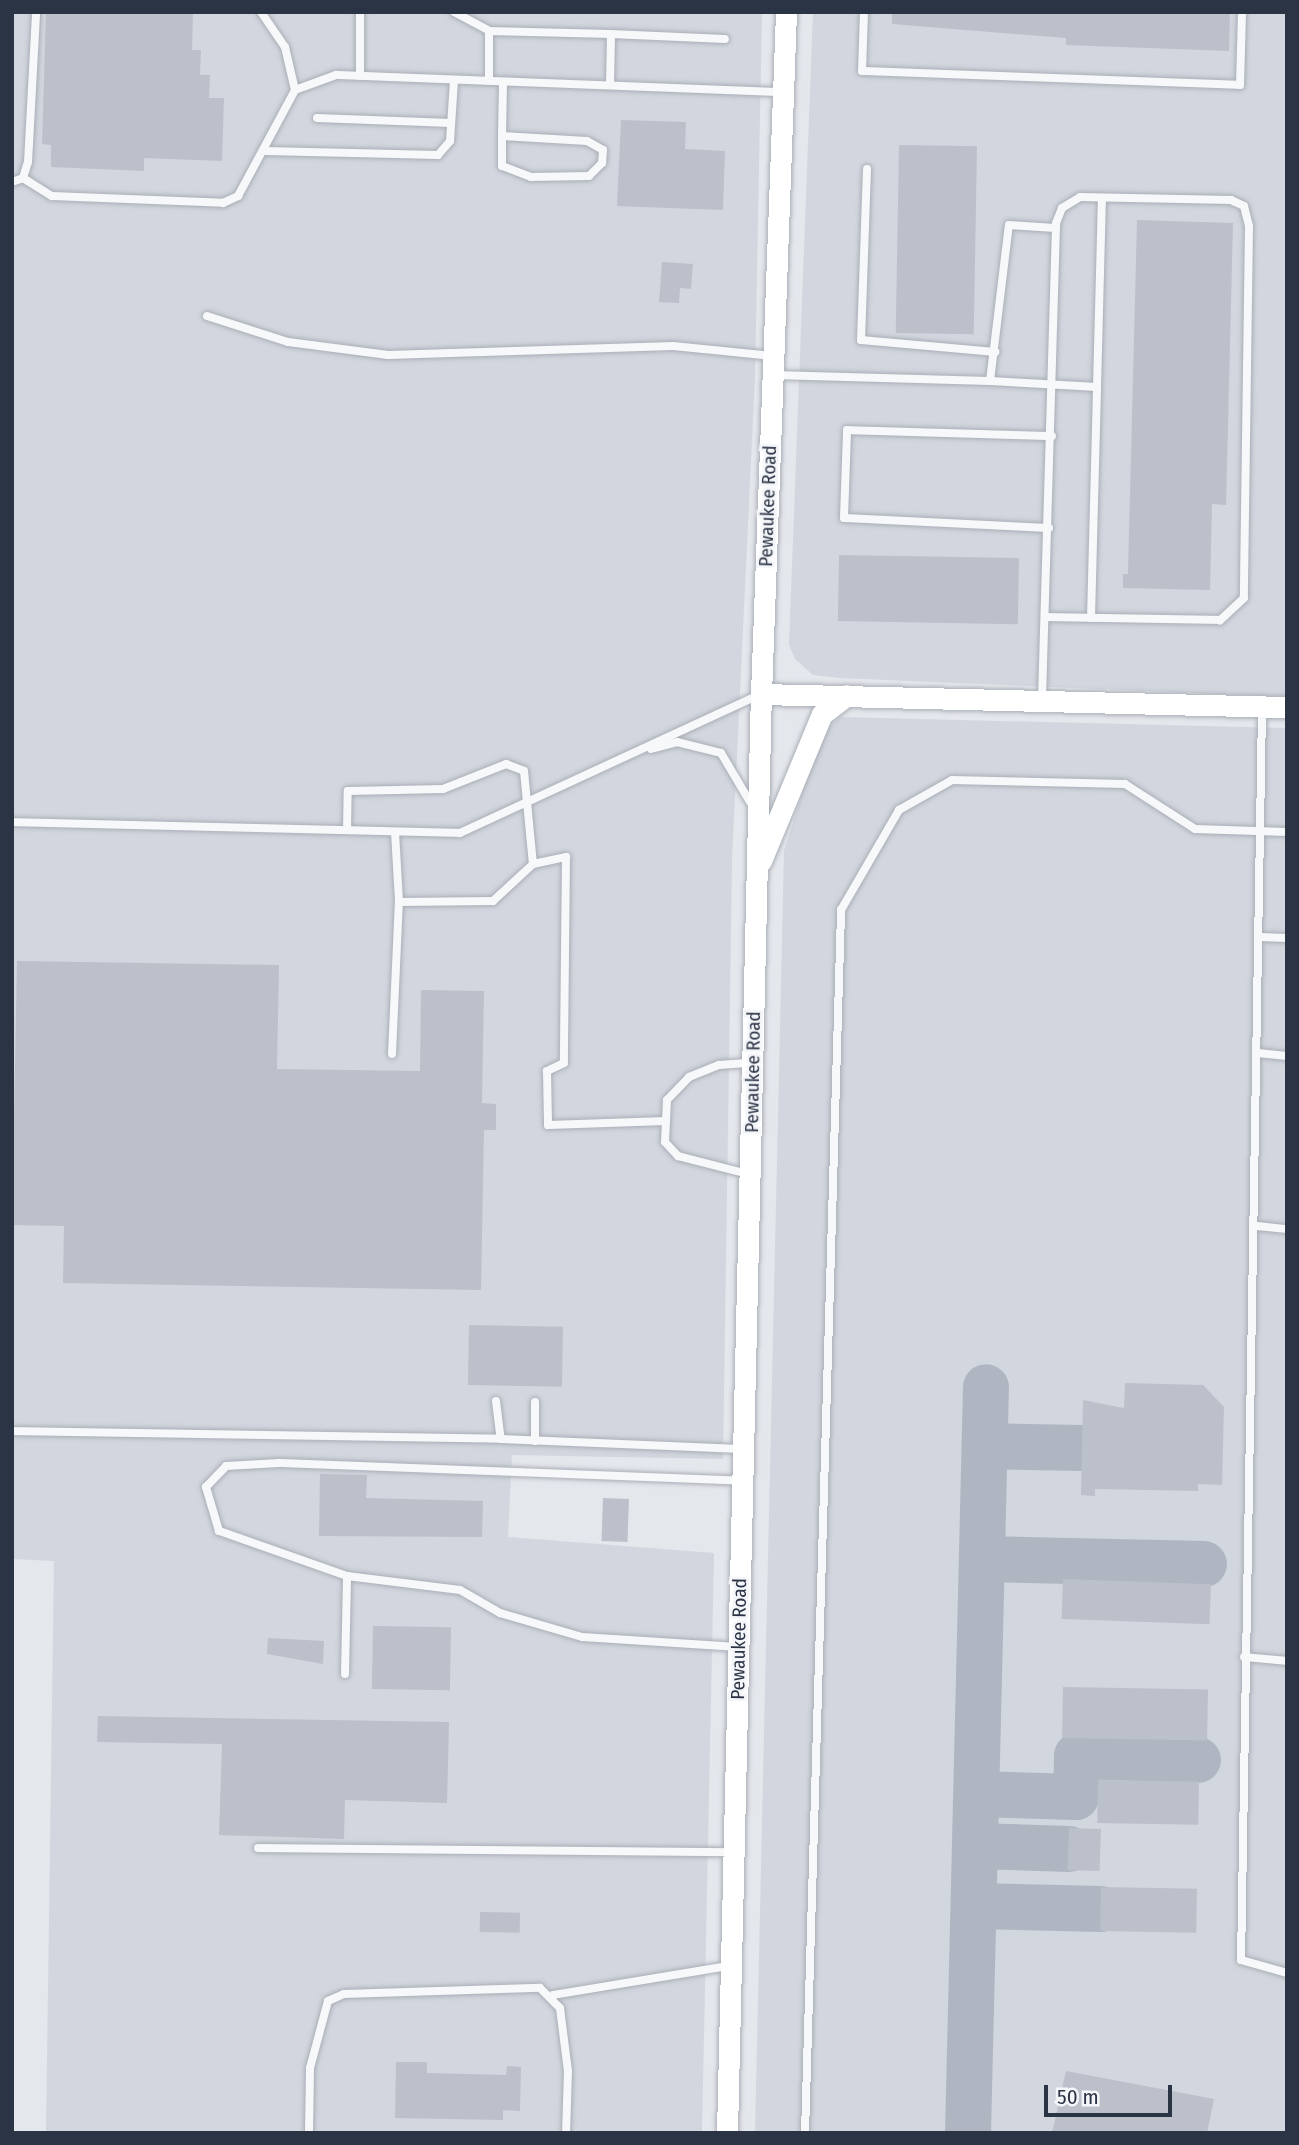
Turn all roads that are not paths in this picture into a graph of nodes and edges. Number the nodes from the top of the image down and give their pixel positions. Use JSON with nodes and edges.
{"nodes":[{"id":1,"x":36,"y":12,"type":"edge"},
{"id":2,"x":261,"y":12,"type":"edge"},
{"id":3,"x":360,"y":12,"type":"edge"},
{"id":4,"x":454,"y":12,"type":"edge"},
{"id":5,"x":786,"y":12,"type":"edge"},
{"id":6,"x":864,"y":12,"type":"edge"},
{"id":7,"x":1242,"y":12,"type":"edge"},
{"id":8,"x":489,"y":31,"type":"junction"},
{"id":9,"x":611,"y":34,"type":"junction"},
{"id":10,"x":725,"y":39,"type":"dead end"},
{"id":11,"x":360,"y":76,"type":"junction"},
{"id":12,"x":454,"y":80,"type":"junction"},
{"id":13,"x":489,"y":81,"type":"junction"},
{"id":14,"x":503,"y":82,"type":"junction"},
{"id":15,"x":610,"y":85,"type":"junction"},
{"id":16,"x":295,"y":90,"type":"junction"},
{"id":17,"x":783,"y":92,"type":"junction"},
{"id":18,"x":317,"y":118,"type":"dead end"},
{"id":19,"x":451,"y":123,"type":"junction"},
{"id":20,"x":502,"y":136,"type":"junction"},
{"id":21,"x":266,"y":151,"type":"junction"},
{"id":22,"x":867,"y":169,"type":"dead end"},
{"id":23,"x":23,"y":178,"type":"junction"},
{"id":24,"x":12,"y":182,"type":"edge"},
{"id":25,"x":1102,"y":198,"type":"junction"},
{"id":26,"x":1055,"y":228,"type":"junction"},
{"id":27,"x":207,"y":316,"type":"dead end"},
{"id":28,"x":995,"y":352,"type":"junction"},
{"id":29,"x":772,"y":365,"type":"junction"},
{"id":30,"x":990,"y":381,"type":"junction"},
{"id":31,"x":1097,"y":387,"type":"junction"},
{"id":32,"x":1053,"y":388,"type":"junction"},
{"id":33,"x":1052,"y":436,"type":"junction"},
{"id":34,"x":1049,"y":528,"type":"junction"},
{"id":35,"x":1046,"y":617,"type":"junction"},
{"id":36,"x":1091,"y":618,"type":"junction"},
{"id":37,"x":761,"y":694,"type":"junction"},
{"id":38,"x":850,"y":694,"type":"junction"},
{"id":39,"x":1042,"y":698,"type":"junction"},
{"id":40,"x":1262,"y":706,"type":"junction"},
{"id":41,"x":1287,"y":707,"type":"edge"},
{"id":42,"x":628,"y":755,"type":"junction"},
{"id":43,"x":524,"y":807,"type":"junction"},
{"id":44,"x":12,"y":822,"type":"edge"},
{"id":45,"x":347,"y":830,"type":"junction"},
{"id":46,"x":395,"y":832,"type":"junction"},
{"id":47,"x":1287,"y":832,"type":"edge"},
{"id":48,"x":1261,"y":833,"type":"junction"},
{"id":49,"x":758,"y":847,"type":"junction"},
{"id":50,"x":533,"y":864,"type":"junction"},
{"id":51,"x":757,"y":869,"type":"junction"},
{"id":52,"x":399,"y":902,"type":"junction"},
{"id":53,"x":1260,"y":937,"type":"junction"},
{"id":54,"x":1287,"y":938,"type":"edge"},
{"id":55,"x":1258,"y":1053,"type":"junction"},
{"id":56,"x":392,"y":1054,"type":"dead end"},
{"id":57,"x":1287,"y":1056,"type":"edge"},
{"id":58,"x":753,"y":1063,"type":"junction"},
{"id":59,"x":666,"y":1121,"type":"junction"},
{"id":60,"x":750,"y":1174,"type":"junction"},
{"id":61,"x":1257,"y":1226,"type":"junction"},
{"id":62,"x":1287,"y":1229,"type":"edge"},
{"id":63,"x":496,"y":1401,"type":"dead end"},
{"id":64,"x":535,"y":1402,"type":"dead end"},
{"id":65,"x":12,"y":1431,"type":"edge"},
{"id":66,"x":501,"y":1439,"type":"junction"},
{"id":67,"x":535,"y":1441,"type":"junction"},
{"id":68,"x":744,"y":1449,"type":"junction"},
{"id":69,"x":743,"y":1481,"type":"junction"},
{"id":70,"x":346,"y":1576,"type":"junction"},
{"id":71,"x":739,"y":1647,"type":"junction"},
{"id":72,"x":1244,"y":1657,"type":"junction"},
{"id":73,"x":1287,"y":1661,"type":"edge"},
{"id":74,"x":345,"y":1674,"type":"dead end"},
{"id":75,"x":258,"y":1848,"type":"dead end"},
{"id":76,"x":734,"y":1853,"type":"junction"},
{"id":77,"x":732,"y":1965,"type":"junction"},
{"id":78,"x":1287,"y":1973,"type":"edge"},
{"id":79,"x":553,"y":1995,"type":"junction"},
{"id":80,"x":309,"y":2133,"type":"edge"},
{"id":81,"x":566,"y":2133,"type":"edge"},
{"id":82,"x":727,"y":2133,"type":"edge"},
{"id":83,"x":805,"y":2133,"type":"edge"}],
"edges":[{"from":1,"to":23,"type":"lane"},
{"from":2,"to":16,"type":"lane"},
{"from":3,"to":11,"type":"lane"},
{"from":4,"to":8,"type":"lane"},
{"from":5,"to":17,"type":"main road","name":"Pewaukee Road"},
{"from":6,"to":7,"type":"lane"},
{"from":8,"to":9,"type":"lane"},
{"from":8,"to":13,"type":"lane"},
{"from":9,"to":10,"type":"lane"},
{"from":9,"to":15,"type":"lane"},
{"from":11,"to":12,"type":"lane"},
{"from":11,"to":16,"type":"lane"},
{"from":12,"to":13,"type":"lane"},
{"from":12,"to":19,"type":"lane"},
{"from":13,"to":14,"type":"lane"},
{"from":14,"to":15,"type":"lane"},
{"from":14,"to":20,"type":"lane"},
{"from":15,"to":17,"type":"lane"},
{"from":16,"to":21,"type":"lane"},
{"from":17,"to":29,"type":"main road","name":"Pewaukee Road"},
{"from":18,"to":19,"type":"lane"},
{"from":19,"to":21,"type":"lane"},
{"from":20,"to":20,"type":"lane"},
{"from":21,"to":23,"type":"lane"},
{"from":22,"to":28,"type":"lane"},
{"from":23,"to":24,"type":"lane"},
{"from":25,"to":26,"type":"lane"},
{"from":25,"to":31,"type":"lane"},
{"from":25,"to":36,"type":"lane"},
{"from":26,"to":28,"type":"lane"},
{"from":26,"to":32,"type":"lane"},
{"from":27,"to":29,"type":"lane"},
{"from":28,"to":30,"type":"lane"},
{"from":29,"to":30,"type":"lane"},
{"from":29,"to":37,"type":"main road","name":"Pewaukee Road"},
{"from":30,"to":32,"type":"lane"},
{"from":31,"to":32,"type":"lane"},
{"from":31,"to":36,"type":"lane"},
{"from":32,"to":33,"type":"lane"},
{"from":33,"to":34,"type":"lane"},
{"from":33,"to":34,"type":"lane"},
{"from":34,"to":35,"type":"lane"},
{"from":35,"to":36,"type":"lane"},
{"from":35,"to":39,"type":"lane"},
{"from":37,"to":38,"type":"main road"},
{"from":37,"to":42,"type":"lane"},
{"from":37,"to":49,"type":"main road","name":"Pewaukee Road"},
{"from":38,"to":39,"type":"main road"},
{"from":38,"to":51,"type":"main road"},
{"from":39,"to":40,"type":"main road"},
{"from":40,"to":41,"type":"main road"},
{"from":40,"to":48,"type":"lane"},
{"from":42,"to":43,"type":"lane"},
{"from":42,"to":49,"type":"lane"},
{"from":43,"to":45,"type":"lane"},
{"from":43,"to":46,"type":"lane"},
{"from":43,"to":50,"type":"lane"},
{"from":44,"to":45,"type":"lane"},
{"from":45,"to":46,"type":"lane"},
{"from":46,"to":52,"type":"lane"},
{"from":47,"to":48,"type":"lane"},
{"from":48,"to":53,"type":"lane"},
{"from":48,"to":83,"type":"lane"},
{"from":49,"to":51,"type":"main road","name":"Pewaukee Road"},
{"from":50,"to":52,"type":"lane"},
{"from":50,"to":59,"type":"lane"},
{"from":51,"to":58,"type":"main road","name":"Pewaukee Road"},
{"from":52,"to":56,"type":"lane"},
{"from":53,"to":54,"type":"lane"},
{"from":53,"to":55,"type":"lane"},
{"from":55,"to":57,"type":"lane"},
{"from":55,"to":61,"type":"lane"},
{"from":58,"to":59,"type":"lane"},
{"from":58,"to":60,"type":"main road","name":"Pewaukee Road"},
{"from":59,"to":60,"type":"lane"},
{"from":60,"to":68,"type":"main road","name":"Pewaukee Road"},
{"from":61,"to":62,"type":"lane"},
{"from":61,"to":72,"type":"lane"},
{"from":63,"to":66,"type":"lane"},
{"from":64,"to":67,"type":"lane"},
{"from":65,"to":66,"type":"lane"},
{"from":66,"to":67,"type":"lane"},
{"from":67,"to":68,"type":"lane"},
{"from":68,"to":69,"type":"main road","name":"Pewaukee Road"},
{"from":69,"to":70,"type":"lane"},
{"from":69,"to":71,"type":"main road","name":"Pewaukee Road"},
{"from":70,"to":71,"type":"lane"},
{"from":70,"to":74,"type":"lane"},
{"from":71,"to":76,"type":"main road","name":"Pewaukee Road"},
{"from":72,"to":73,"type":"lane"},
{"from":72,"to":78,"type":"lane"},
{"from":75,"to":76,"type":"lane"},
{"from":76,"to":77,"type":"main road","name":"Pewaukee Road"},
{"from":77,"to":79,"type":"lane"},
{"from":77,"to":82,"type":"main road","name":"Pewaukee Road"},
{"from":79,"to":80,"type":"lane"},
{"from":79,"to":81,"type":"lane"}]}
